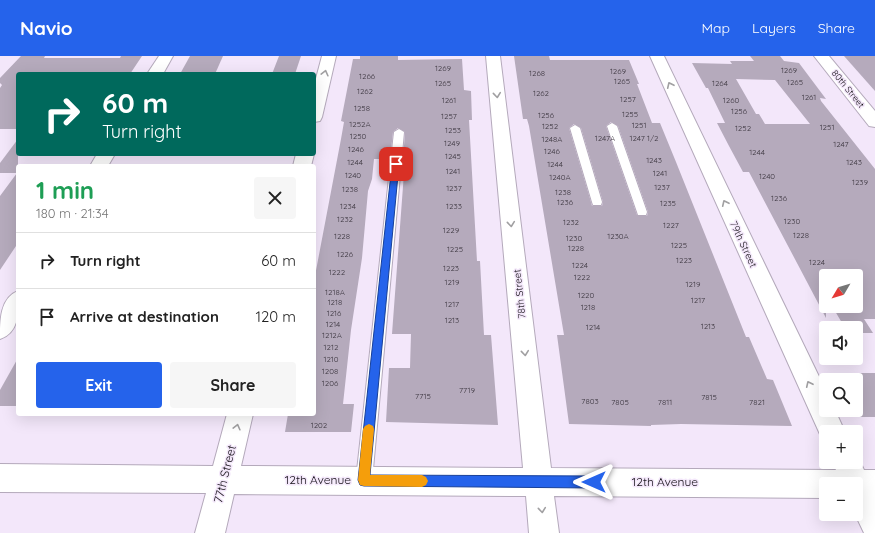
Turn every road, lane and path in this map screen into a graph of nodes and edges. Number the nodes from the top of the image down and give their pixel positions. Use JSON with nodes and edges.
{"nodes":[{"id":1,"x":166,"y":56,"type":"edge"},
{"id":2,"x":329,"y":56,"type":"edge"},
{"id":3,"x":493,"y":56,"type":"edge"},
{"id":4,"x":657,"y":56,"type":"edge"},
{"id":5,"x":821,"y":56,"type":"edge"},
{"id":6,"x":156,"y":72,"type":"edge"},
{"id":7,"x":316,"y":109,"type":"edge"},
{"id":8,"x":875,"y":122,"type":"edge"},
{"id":9,"x":612,"y":126,"type":"dead end"},
{"id":10,"x":574,"y":128,"type":"dead end"},
{"id":11,"x":399,"y":132,"type":"dead end"},
{"id":12,"x":597,"y":202,"type":"dead end"},
{"id":13,"x":642,"y":212,"type":"dead end"},
{"id":14,"x":16,"y":303,"type":"edge"},
{"id":15,"x":0,"y":329,"type":"edge"},
{"id":16,"x":240,"y":416,"type":"edge"},
{"id":17,"x":829,"y":425,"type":"edge"},
{"id":18,"x":0,"y":478,"type":"edge"},
{"id":19,"x":224,"y":480,"type":"junction"},
{"id":20,"x":364,"y":480,"type":"junction"},
{"id":21,"x":539,"y":482,"type":"junction"},
{"id":22,"x":819,"y":484,"type":"edge"},
{"id":23,"x":863,"y":484,"type":"edge"},
{"id":24,"x":875,"y":484,"type":"edge"},
{"id":25,"x":863,"y":499,"type":"edge"},
{"id":26,"x":875,"y":525,"type":"edge"},
{"id":27,"x":210,"y":533,"type":"edge"},
{"id":28,"x":544,"y":533,"type":"edge"}],
"edges":[{"from":1,"to":6,"type":"street"},
{"from":7,"to":2,"type":"street","one_way":true},
{"from":3,"to":21,"type":"street","name":"78th Street","one_way":true},
{"from":17,"to":4,"type":"street","name":"79th Street","one_way":true},
{"from":5,"to":8,"type":"street","name":"80th Street"},
{"from":9,"to":13,"type":"lane"},
{"from":10,"to":12,"type":"lane"},
{"from":11,"to":20,"type":"lane"},
{"from":14,"to":15,"type":"street"},
{"from":19,"to":16,"type":"street","name":"77th Street","one_way":true},
{"from":18,"to":19,"type":"street","name":"12th Avenue"},
{"from":19,"to":20,"type":"street","name":"12th Avenue"},
{"from":19,"to":27,"type":"street","name":"77th Street"},
{"from":20,"to":21,"type":"street","name":"12th Avenue"},
{"from":21,"to":22,"type":"street","name":"12th Avenue"},
{"from":21,"to":28,"type":"street","name":"78th Street","one_way":true},
{"from":23,"to":24,"type":"street","name":"12th Avenue"},
{"from":25,"to":26,"type":"street"}]}
